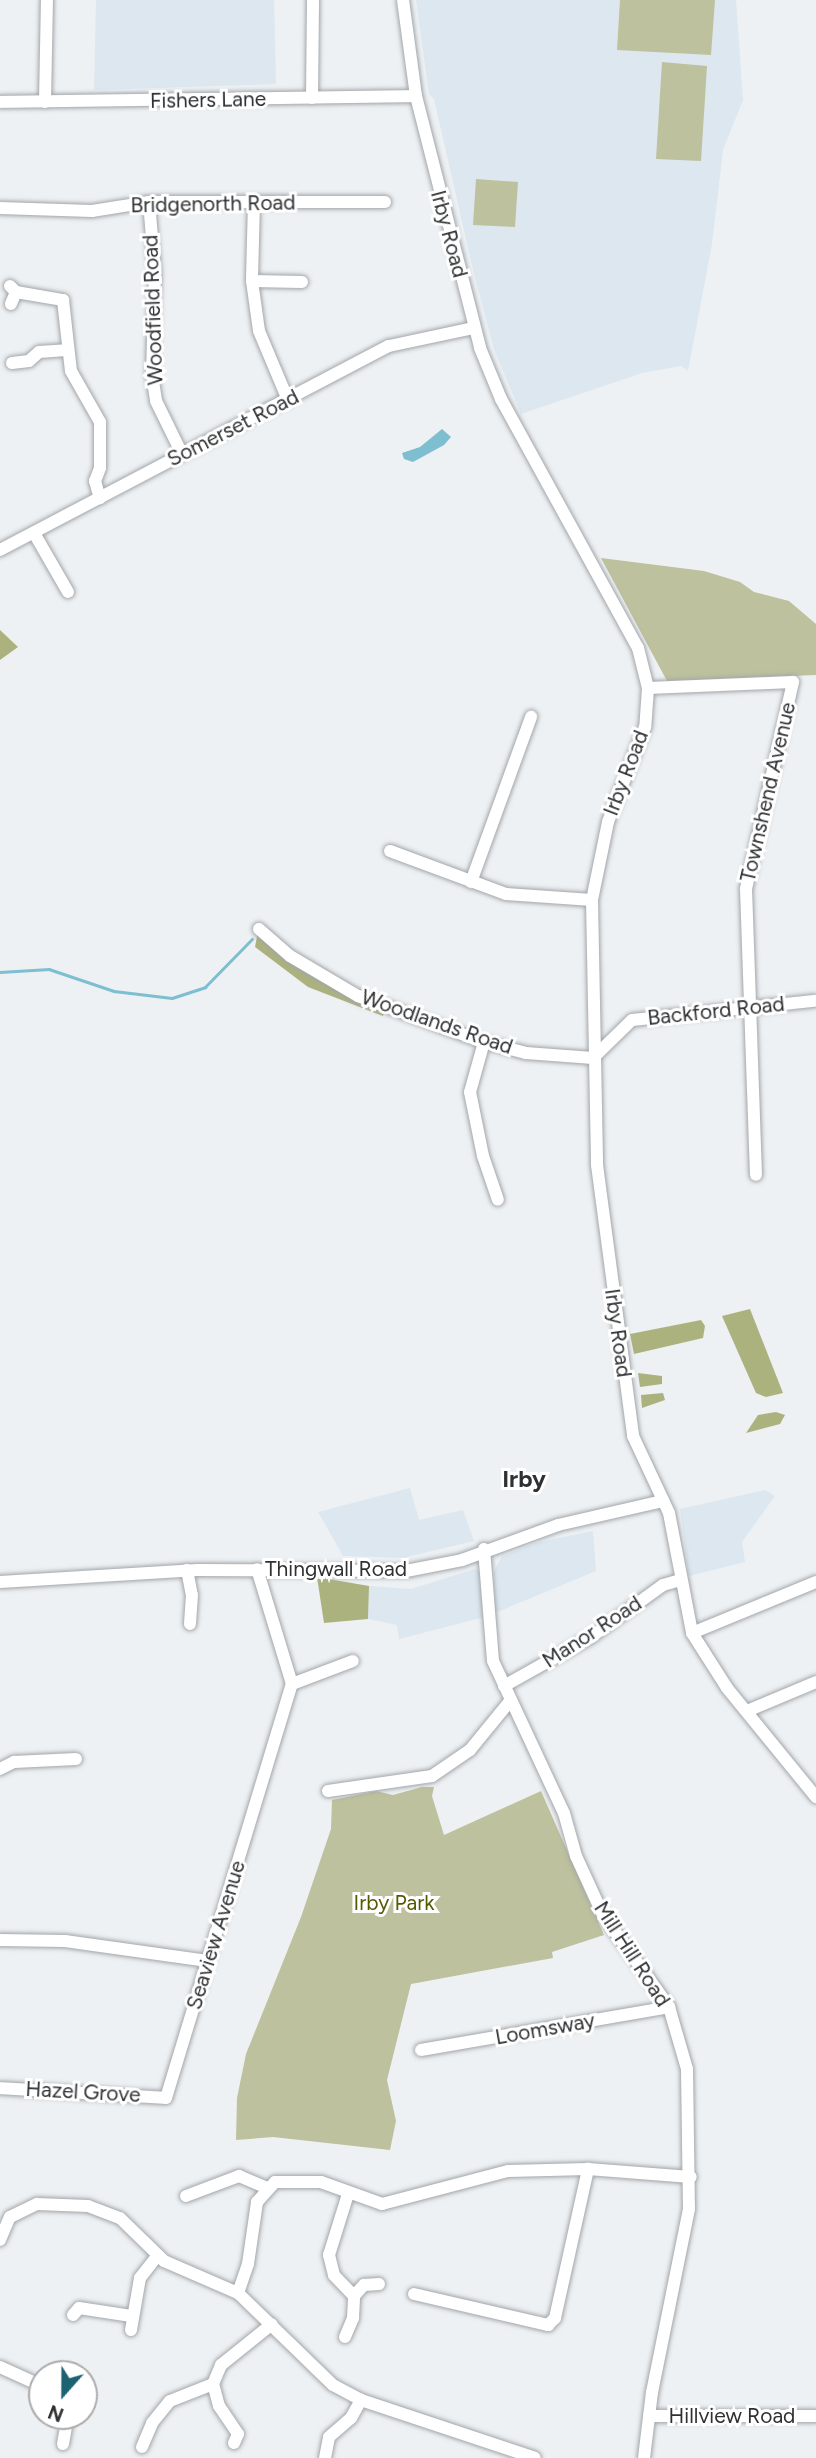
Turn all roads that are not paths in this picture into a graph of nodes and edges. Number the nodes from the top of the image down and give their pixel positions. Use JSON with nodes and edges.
{"nodes":[{"id":1,"x":47,"y":0,"type":"edge"},
{"id":2,"x":313,"y":0,"type":"edge"},
{"id":3,"x":403,"y":0,"type":"edge"},
{"id":4,"x":416,"y":96,"type":"junction"},
{"id":5,"x":312,"y":98,"type":"junction"},
{"id":6,"x":0,"y":102,"type":"edge"},
{"id":7,"x":45,"y":102,"type":"junction"},
{"id":8,"x":149,"y":202,"type":"junction"},
{"id":9,"x":254,"y":202,"type":"junction"},
{"id":10,"x":385,"y":202,"type":"dead end"},
{"id":11,"x":0,"y":208,"type":"edge"},
{"id":12,"x":252,"y":281,"type":"junction"},
{"id":13,"x":302,"y":282,"type":"dead end"},
{"id":14,"x":12,"y":294,"type":"dead end"},
{"id":15,"x":474,"y":328,"type":"junction"},
{"id":16,"x":66,"y":350,"type":"junction"},
{"id":17,"x":12,"y":363,"type":"dead end"},
{"id":18,"x":288,"y":400,"type":"junction"},
{"id":19,"x":182,"y":454,"type":"junction"},
{"id":20,"x":100,"y":498,"type":"junction"},
{"id":21,"x":34,"y":533,"type":"junction"},
{"id":22,"x":0,"y":550,"type":"edge"},
{"id":23,"x":68,"y":592,"type":"dead end"},
{"id":24,"x":648,"y":688,"type":"junction"},
{"id":25,"x":531,"y":717,"type":"dead end"},
{"id":26,"x":390,"y":851,"type":"dead end"},
{"id":27,"x":471,"y":882,"type":"junction"},
{"id":28,"x":592,"y":900,"type":"junction"},
{"id":29,"x":259,"y":929,"type":"dead end"},
{"id":30,"x":814,"y":1001,"type":"dead end"},
{"id":31,"x":752,"y":1007,"type":"junction"},
{"id":32,"x":484,"y":1042,"type":"junction"},
{"id":33,"x":593,"y":1058,"type":"junction"},
{"id":34,"x":756,"y":1174,"type":"dead end"},
{"id":35,"x":498,"y":1200,"type":"dead end"},
{"id":36,"x":663,"y":1501,"type":"junction"},
{"id":37,"x":484,"y":1549,"type":"junction"},
{"id":38,"x":257,"y":1569,"type":"junction"},
{"id":39,"x":187,"y":1570,"type":"junction"},
{"id":40,"x":681,"y":1580,"type":"junction"},
{"id":41,"x":0,"y":1582,"type":"edge"},
{"id":42,"x":816,"y":1582,"type":"edge"},
{"id":43,"x":190,"y":1624,"type":"dead end"},
{"id":44,"x":692,"y":1633,"type":"junction"},
{"id":45,"x":353,"y":1661,"type":"dead end"},
{"id":46,"x":816,"y":1682,"type":"edge"},
{"id":47,"x":292,"y":1684,"type":"junction"},
{"id":48,"x":504,"y":1686,"type":"junction"},
{"id":49,"x":510,"y":1701,"type":"junction"},
{"id":50,"x":747,"y":1711,"type":"junction"},
{"id":51,"x":76,"y":1759,"type":"dead end"},
{"id":52,"x":0,"y":1769,"type":"edge"},
{"id":53,"x":328,"y":1791,"type":"dead end"},
{"id":54,"x":816,"y":1797,"type":"edge"},
{"id":55,"x":0,"y":1940,"type":"edge"},
{"id":56,"x":208,"y":1961,"type":"junction"},
{"id":57,"x":669,"y":2007,"type":"junction"},
{"id":58,"x":421,"y":2050,"type":"dead end"},
{"id":59,"x":0,"y":2088,"type":"edge"},
{"id":60,"x":166,"y":2098,"type":"joint"},
{"id":61,"x":588,"y":2169,"type":"junction"},
{"id":62,"x":691,"y":2177,"type":"junction"},
{"id":63,"x":267,"y":2188,"type":"junction"},
{"id":64,"x":348,"y":2194,"type":"junction"},
{"id":65,"x":186,"y":2196,"type":"dead end"},
{"id":66,"x":0,"y":2240,"type":"edge"},
{"id":67,"x":158,"y":2255,"type":"junction"},
{"id":68,"x":379,"y":2284,"type":"dead end"},
{"id":69,"x":238,"y":2293,"type":"junction"},
{"id":70,"x":414,"y":2294,"type":"dead end"},
{"id":71,"x":354,"y":2296,"type":"junction"},
{"id":72,"x":75,"y":2306,"type":"dead end"},
{"id":73,"x":131,"y":2316,"type":"junction"},
{"id":74,"x":272,"y":2324,"type":"junction"},
{"id":75,"x":131,"y":2330,"type":"dead end"},
{"id":76,"x":345,"y":2337,"type":"dead end"},
{"id":77,"x":0,"y":2367,"type":"edge"},
{"id":78,"x":28,"y":2380,"type":"edge"},
{"id":79,"x":212,"y":2384,"type":"junction"},
{"id":80,"x":361,"y":2400,"type":"junction"},
{"id":81,"x":649,"y":2416,"type":"junction"},
{"id":82,"x":816,"y":2416,"type":"edge"},
{"id":83,"x":329,"y":2417,"type":"dead end"},
{"id":84,"x":338,"y":2428,"type":"junction"},
{"id":85,"x":66,"y":2430,"type":"edge"},
{"id":86,"x":241,"y":2437,"type":"dead end"},
{"id":87,"x":63,"y":2444,"type":"dead end"},
{"id":88,"x":142,"y":2447,"type":"dead end"},
{"id":89,"x":325,"y":2458,"type":"edge"},
{"id":90,"x":535,"y":2458,"type":"edge"},
{"id":91,"x":644,"y":2458,"type":"edge"}],
"edges":[{"from":1,"to":7,"type":"street"},
{"from":2,"to":5,"type":"street"},
{"from":3,"to":4,"type":"street","name":"Irby Road"},
{"from":4,"to":5,"type":"street","name":"Fishers Lane"},
{"from":4,"to":15,"type":"street","name":"Irby Road"},
{"from":5,"to":7,"type":"street","name":"Fishers Lane"},
{"from":6,"to":7,"type":"street","name":"Fishers Lane"},
{"from":8,"to":9,"type":"street","name":"Bridgenorth Road"},
{"from":8,"to":11,"type":"street","name":"Bridgenorth Road"},
{"from":8,"to":19,"type":"street","name":"Woodfield Road"},
{"from":9,"to":10,"type":"street","name":"Bridgenorth Road"},
{"from":9,"to":12,"type":"street"},
{"from":12,"to":13,"type":"street"},
{"from":12,"to":18,"type":"street"},
{"from":14,"to":16,"type":"street"},
{"from":15,"to":18,"type":"street","name":"Somerset Road"},
{"from":15,"to":24,"type":"street","name":"Irby Road"},
{"from":16,"to":17,"type":"street"},
{"from":16,"to":20,"type":"street"},
{"from":18,"to":19,"type":"street","name":"Somerset Road"},
{"from":19,"to":20,"type":"street","name":"Somerset Road"},
{"from":20,"to":21,"type":"street","name":"Somerset Road"},
{"from":21,"to":22,"type":"street","name":"Somerset Road"},
{"from":21,"to":23,"type":"street"},
{"from":24,"to":28,"type":"street","name":"Irby Road"},
{"from":24,"to":31,"type":"street","name":"Townshend Avenue"},
{"from":25,"to":27,"type":"street"},
{"from":26,"to":27,"type":"street"},
{"from":27,"to":28,"type":"street"},
{"from":28,"to":33,"type":"street","name":"Irby Road"},
{"from":29,"to":32,"type":"street","name":"Woodlands Road"},
{"from":30,"to":31,"type":"street","name":"Backford Road"},
{"from":31,"to":33,"type":"street","name":"Backford Road"},
{"from":31,"to":34,"type":"street"},
{"from":32,"to":33,"type":"street","name":"Woodlands Road"},
{"from":32,"to":35,"type":"street"},
{"from":33,"to":36,"type":"street","name":"Irby Road"},
{"from":36,"to":37,"type":"street","name":"Thingwall Road"},
{"from":36,"to":40,"type":"street","name":"Irby Road"},
{"from":37,"to":38,"type":"street","name":"Thingwall Road"},
{"from":37,"to":48,"type":"street","name":"Mill Hill Road"},
{"from":38,"to":39,"type":"street","name":"Thingwall Road"},
{"from":38,"to":47,"type":"street"},
{"from":39,"to":41,"type":"street","name":"Thingwall Road"},
{"from":39,"to":43,"type":"street"},
{"from":40,"to":44,"type":"street","name":"Irby Road"},
{"from":40,"to":48,"type":"street","name":"Manor Road"},
{"from":42,"to":44,"type":"street"},
{"from":44,"to":50,"type":"street","name":"Irby Road"},
{"from":45,"to":47,"type":"street"},
{"from":46,"to":50,"type":"street"},
{"from":47,"to":56,"type":"street","name":"Seaview Avenue"},
{"from":48,"to":49,"type":"street","name":"Mill Hill Road"},
{"from":49,"to":53,"type":"street"},
{"from":49,"to":57,"type":"street","name":"Mill Hill Road"},
{"from":50,"to":54,"type":"street","name":"Irby Road"},
{"from":51,"to":52,"type":"street"},
{"from":55,"to":56,"type":"street"},
{"from":56,"to":60,"type":"street","name":"Seaview Avenue"},
{"from":57,"to":58,"type":"street","name":"Loomsway"},
{"from":57,"to":62,"type":"street","name":"Mill Hill Road"},
{"from":59,"to":60,"type":"street","name":"Hazel Grove"},
{"from":61,"to":62,"type":"street"},
{"from":61,"to":64,"type":"street"},
{"from":61,"to":70,"type":"street"},
{"from":62,"to":81,"type":"street","name":"Mill Hill Road"},
{"from":63,"to":64,"type":"street"},
{"from":63,"to":65,"type":"street"},
{"from":63,"to":69,"type":"street"},
{"from":64,"to":71,"type":"street"},
{"from":66,"to":67,"type":"street"},
{"from":67,"to":69,"type":"street"},
{"from":67,"to":73,"type":"street"},
{"from":68,"to":71,"type":"street"},
{"from":69,"to":74,"type":"street"},
{"from":71,"to":76,"type":"street"},
{"from":72,"to":73,"type":"street"},
{"from":73,"to":75,"type":"street"},
{"from":74,"to":79,"type":"street"},
{"from":74,"to":80,"type":"street"},
{"from":77,"to":78,"type":"street"},
{"from":79,"to":86,"type":"street"},
{"from":79,"to":88,"type":"street"},
{"from":80,"to":84,"type":"street"},
{"from":80,"to":90,"type":"street"},
{"from":81,"to":82,"type":"street","name":"Hillview Road"},
{"from":81,"to":91,"type":"street","name":"Mill Hill Road"},
{"from":83,"to":84,"type":"street"},
{"from":84,"to":89,"type":"street"},
{"from":85,"to":87,"type":"street"}]}
